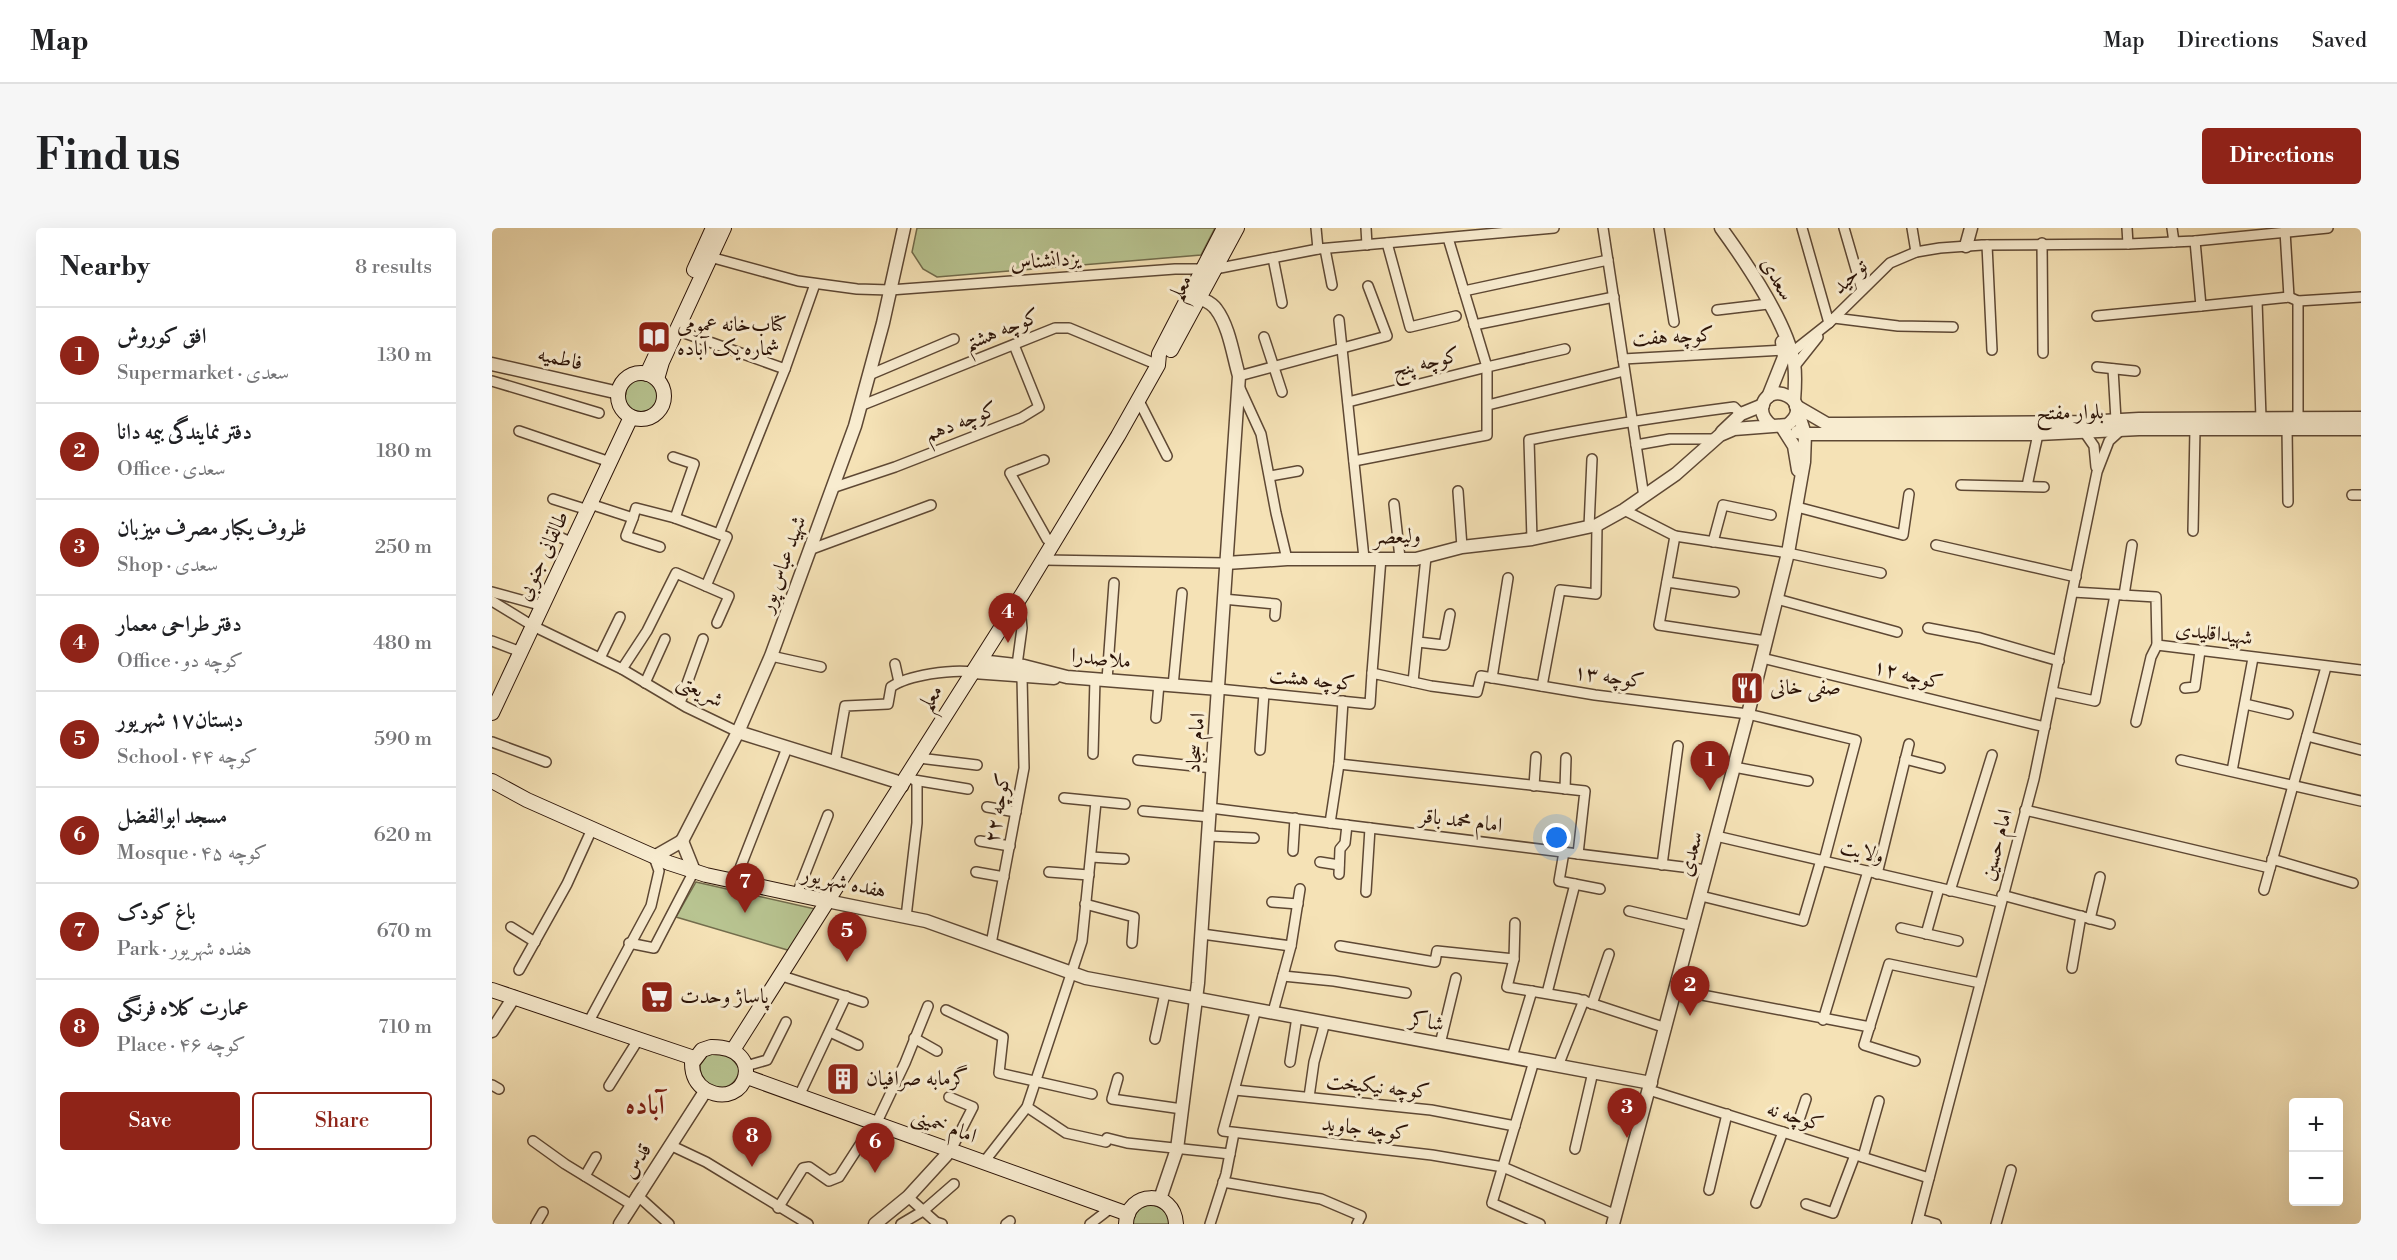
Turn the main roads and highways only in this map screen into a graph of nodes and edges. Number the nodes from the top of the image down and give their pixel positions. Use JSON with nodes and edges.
{"nodes":[{"id":1,"x":713,"y":228,"type":"edge"},
{"id":2,"x":724,"y":228,"type":"edge"},
{"id":3,"x":1224,"y":228,"type":"edge"},
{"id":4,"x":1237,"y":228,"type":"edge"},
{"id":5,"x":1209,"y":268,"type":"junction"},
{"id":6,"x":1158,"y":365,"type":"junction"},
{"id":7,"x":652,"y":376,"type":"junction"},
{"id":8,"x":631,"y":417,"type":"junction"},
{"id":9,"x":494,"y":705,"type":"edge"},
{"id":10,"x":492,"y":781,"type":"edge"},
{"id":11,"x":827,"y":901,"type":"junction"},
{"id":12,"x":492,"y":990,"type":"edge"},
{"id":13,"x":733,"y":1050,"type":"junction"},
{"id":14,"x":694,"y":1058,"type":"junction"},
{"id":15,"x":746,"y":1072,"type":"junction"},
{"id":16,"x":1127,"y":1219,"type":"edge"},
{"id":17,"x":1178,"y":1222,"type":"edge"}],
"edges":[{"from":1,"to":7,"type":"main road"},
{"from":2,"to":7,"type":"main road"},
{"from":3,"to":5,"type":"main road","name":"معلم"},
{"from":4,"to":5,"type":"main road","name":"معلم"},
{"from":5,"to":6,"type":"main road","name":"معلم"},
{"from":5,"to":6,"type":"main road","name":"معلم"},
{"from":6,"to":11,"type":"main road","name":"معلم"},
{"from":7,"to":8,"type":"main road"},
{"from":7,"to":8,"type":"main road"},
{"from":8,"to":9,"type":"main road","name":"طالقانی جنوبی"},
{"from":10,"to":11,"type":"main road","name":"هفده شهریور"},
{"from":11,"to":13,"type":"main road","name":"معلم"},
{"from":12,"to":14,"type":"main road"},
{"from":13,"to":14,"type":"main road"},
{"from":13,"to":15,"type":"main road"},
{"from":14,"to":15,"type":"main road"},
{"from":15,"to":16,"type":"main road","name":"امام خمینی"},
{"from":16,"to":17,"type":"main road"}]}
